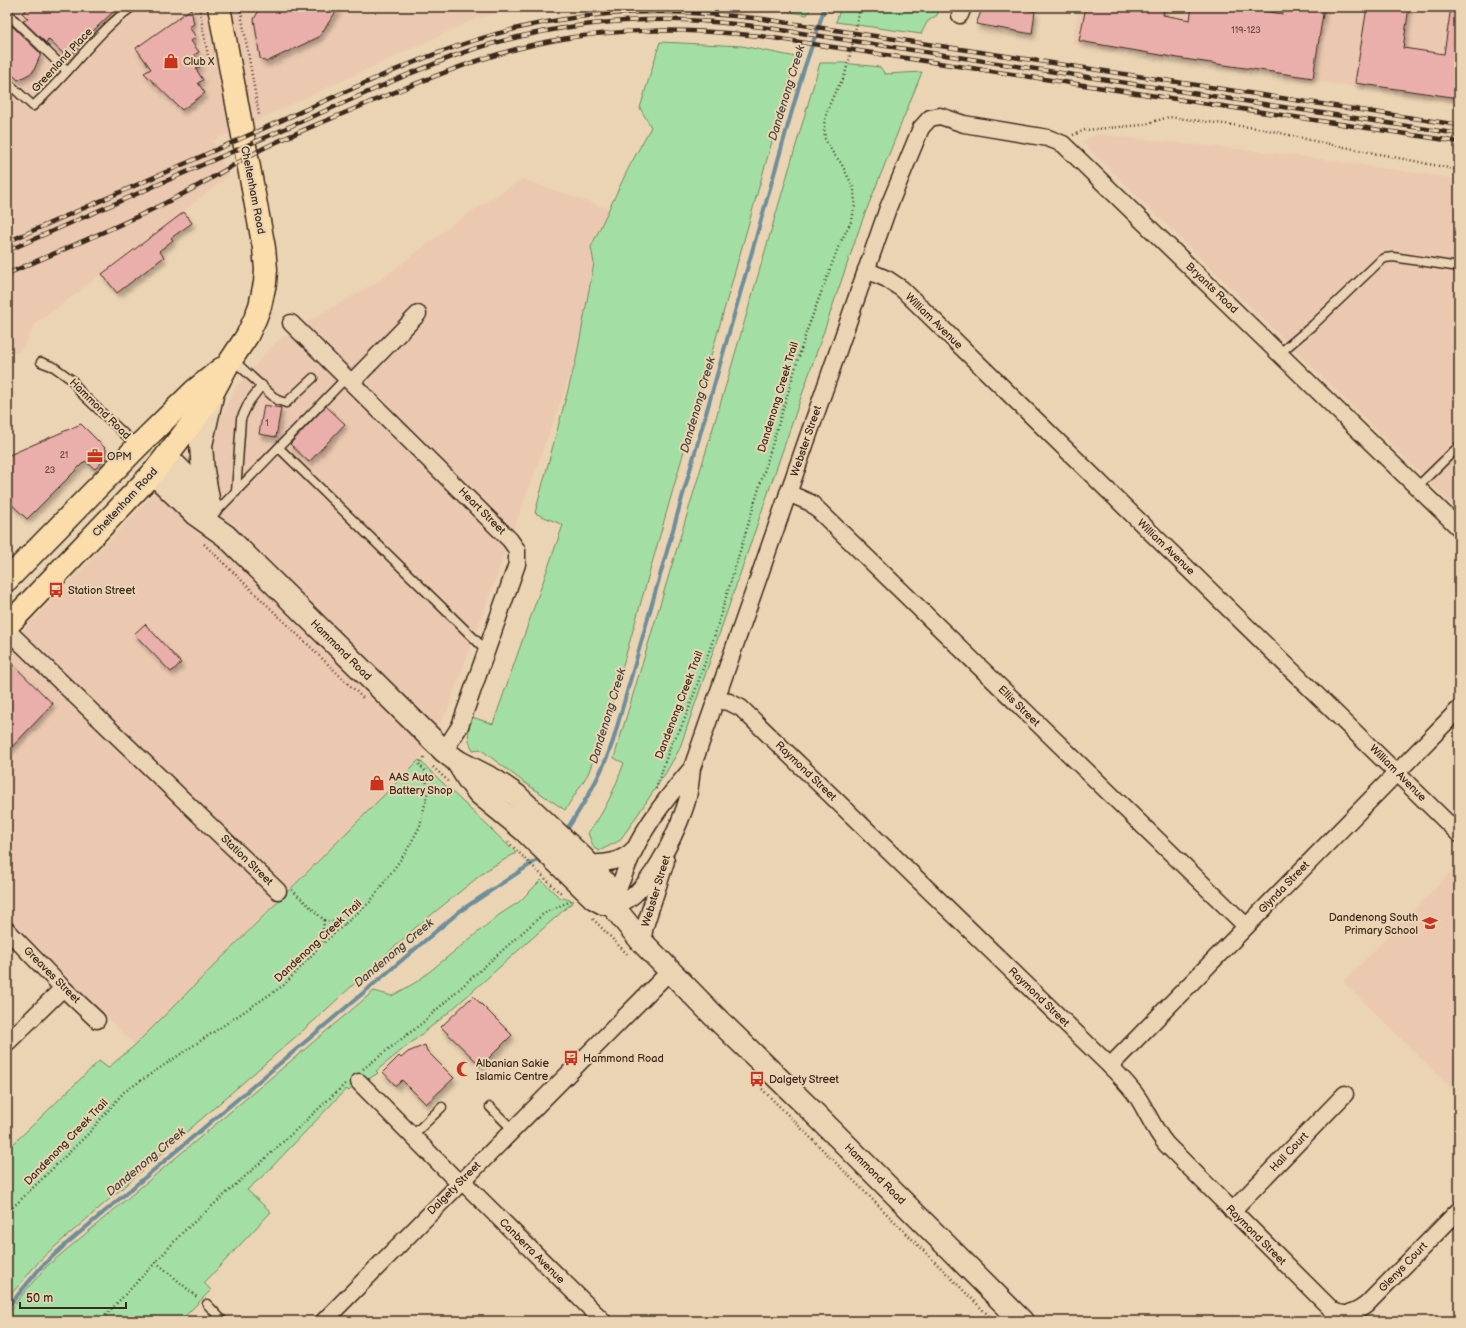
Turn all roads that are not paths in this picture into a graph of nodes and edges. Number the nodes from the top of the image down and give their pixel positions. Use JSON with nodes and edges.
{"nodes":[{"id":1,"x":132,"y":7,"type":"edge"},
{"id":2,"x":219,"y":7,"type":"edge"},
{"id":3,"x":7,"y":13,"type":"edge"},
{"id":4,"x":67,"y":71,"type":"junction"},
{"id":5,"x":7,"y":82,"type":"edge"},
{"id":6,"x":930,"y":118,"type":"joint"},
{"id":7,"x":1459,"y":267,"type":"edge"},
{"id":8,"x":866,"y":270,"type":"junction"},
{"id":9,"x":418,"y":314,"type":"dead end"},
{"id":10,"x":291,"y":323,"type":"dead end"},
{"id":11,"x":1280,"y":353,"type":"junction"},
{"id":12,"x":41,"y":362,"type":"dead end"},
{"id":13,"x":229,"y":362,"type":"junction"},
{"id":14,"x":313,"y":378,"type":"dead end"},
{"id":15,"x":349,"y":380,"type":"junction"},
{"id":16,"x":262,"y":385,"type":"junction"},
{"id":17,"x":212,"y":394,"type":"junction"},
{"id":18,"x":1459,"y":446,"type":"edge"},
{"id":19,"x":137,"y":447,"type":"junction"},
{"id":20,"x":279,"y":448,"type":"junction"},
{"id":21,"x":160,"y":465,"type":"junction"},
{"id":22,"x":1417,"y":487,"type":"junction"},
{"id":23,"x":236,"y":492,"type":"junction"},
{"id":24,"x":788,"y":493,"type":"junction"},
{"id":25,"x":212,"y":509,"type":"junction"},
{"id":26,"x":1459,"y":528,"type":"edge"},
{"id":27,"x":226,"y":536,"type":"junction"},
{"id":28,"x":7,"y":580,"type":"edge"},
{"id":29,"x":7,"y":626,"type":"edge"},
{"id":30,"x":7,"y":630,"type":"edge"},
{"id":31,"x":487,"y":651,"type":"junction"},
{"id":32,"x":716,"y":700,"type":"junction"},
{"id":33,"x":1459,"y":709,"type":"edge"},
{"id":34,"x":450,"y":756,"type":"junction"},
{"id":35,"x":692,"y":768,"type":"junction"},
{"id":36,"x":1397,"y":772,"type":"junction"},
{"id":37,"x":1459,"y":834,"type":"edge"},
{"id":38,"x":672,"y":840,"type":"junction"},
{"id":39,"x":635,"y":848,"type":"junction"},
{"id":40,"x":580,"y":864,"type":"junction"},
{"id":41,"x":278,"y":891,"type":"road end"},
{"id":42,"x":612,"y":905,"type":"junction"},
{"id":43,"x":1246,"y":926,"type":"junction"},
{"id":44,"x":7,"y":930,"type":"edge"},
{"id":45,"x":636,"y":950,"type":"junction"},
{"id":46,"x":670,"y":971,"type":"junction"},
{"id":47,"x":63,"y":988,"type":"junction"},
{"id":48,"x":97,"y":1020,"type":"dead end"},
{"id":49,"x":7,"y":1043,"type":"edge"},
{"id":50,"x":1110,"y":1066,"type":"junction"},
{"id":51,"x":355,"y":1078,"type":"road end"},
{"id":52,"x":1345,"y":1094,"type":"dead end"},
{"id":53,"x":442,"y":1106,"type":"dead end"},
{"id":54,"x":490,"y":1107,"type":"dead end"},
{"id":55,"x":513,"y":1130,"type":"junction"},
{"id":56,"x":412,"y":1136,"type":"junction"},
{"id":57,"x":460,"y":1182,"type":"junction"},
{"id":58,"x":1459,"y":1210,"type":"edge"},
{"id":59,"x":1232,"y":1211,"type":"junction"},
{"id":60,"x":206,"y":1304,"type":"road end"},
{"id":61,"x":1341,"y":1314,"type":"joint"},
{"id":62,"x":223,"y":1321,"type":"edge"},
{"id":63,"x":324,"y":1321,"type":"edge"},
{"id":64,"x":603,"y":1321,"type":"edge"},
{"id":65,"x":1022,"y":1321,"type":"edge"}],
"edges":[{"from":1,"to":4,"type":"lane","name":"Greenland Place"},
{"from":2,"to":13,"type":"main road","name":"Cheltenham Road"},
{"from":3,"to":4,"type":"lane"},
{"from":4,"to":5,"type":"lane","name":"Greenland Place"},
{"from":6,"to":8,"type":"street","name":"Webster Street"},
{"from":6,"to":11,"type":"street","name":"Bryants Road"},
{"from":7,"to":11,"type":"lane"},
{"from":8,"to":24,"type":"street","name":"Webster Street"},
{"from":8,"to":36,"type":"street","name":"William Avenue"},
{"from":9,"to":15,"type":"street"},
{"from":10,"to":15,"type":"street","name":"Heart Street"},
{"from":11,"to":22,"type":"street","name":"Bryants Road"},
{"from":12,"to":19,"type":"lane","name":"Hammond Road"},
{"from":13,"to":16,"type":"lane"},
{"from":13,"to":17,"type":"main road","name":"Cheltenham Road"},
{"from":13,"to":19,"type":"main road","name":"Cheltenham Road"},
{"from":14,"to":16,"type":"lane"},
{"from":15,"to":20,"type":"lane"},
{"from":15,"to":31,"type":"street","name":"Heart Street"},
{"from":16,"to":23,"type":"lane"},
{"from":17,"to":21,"type":"main road","name":"Cheltenham Road"},
{"from":17,"to":25,"type":"main road"},
{"from":18,"to":22,"type":"lane"},
{"from":19,"to":21,"type":"main road"},
{"from":19,"to":28,"type":"main road","name":"Cheltenham Road"},
{"from":20,"to":23,"type":"lane"},
{"from":20,"to":31,"type":"lane"},
{"from":21,"to":25,"type":"main road","name":"Hammond Road"},
{"from":21,"to":27,"type":"main road","name":"Hammond Road"},
{"from":21,"to":29,"type":"main road","name":"Cheltenham Road"},
{"from":22,"to":26,"type":"street","name":"Bryants Road"},
{"from":23,"to":25,"type":"lane"},
{"from":24,"to":32,"type":"street","name":"Webster Street"},
{"from":24,"to":43,"type":"street","name":"Ellis Street"},
{"from":25,"to":27,"type":"main road","name":"Hammond Road"},
{"from":27,"to":34,"type":"main road","name":"Hammond Road"},
{"from":30,"to":41,"type":"street","name":"Station Street"},
{"from":31,"to":34,"type":"street","name":"Heart Street"},
{"from":32,"to":35,"type":"street","name":"Webster Street"},
{"from":32,"to":50,"type":"street","name":"Raymond Street"},
{"from":33,"to":36,"type":"street","name":"Glynda Street"},
{"from":34,"to":40,"type":"main road","name":"Hammond Road"},
{"from":35,"to":38,"type":"street","name":"Webster Street"},
{"from":35,"to":39,"type":"street","name":"Webster Street"},
{"from":36,"to":37,"type":"street","name":"William Avenue"},
{"from":36,"to":43,"type":"street","name":"Glynda Street"},
{"from":38,"to":42,"type":"street","name":"Webster Street"},
{"from":38,"to":45,"type":"street","name":"Webster Street"},
{"from":39,"to":40,"type":"street","name":"Webster Street"},
{"from":39,"to":42,"type":"street","name":"Webster Street"},
{"from":40,"to":42,"type":"main road","name":"Hammond Road"},
{"from":42,"to":45,"type":"main road","name":"Hammond Road"},
{"from":43,"to":50,"type":"street","name":"Glynda Street"},
{"from":44,"to":47,"type":"street","name":"Greaves Street"},
{"from":45,"to":46,"type":"main road","name":"Hammond Road"},
{"from":46,"to":55,"type":"street","name":"Dalgety Street"},
{"from":46,"to":65,"type":"main road","name":"Hammond Road"},
{"from":47,"to":48,"type":"street","name":"Greaves Street"},
{"from":47,"to":49,"type":"street"},
{"from":50,"to":59,"type":"street","name":"Raymond Street"},
{"from":51,"to":56,"type":"street","name":"Canberra Avenue"},
{"from":52,"to":59,"type":"street","name":"Hall Court"},
{"from":53,"to":56,"type":"lane"},
{"from":54,"to":55,"type":"lane"},
{"from":55,"to":57,"type":"street","name":"Dalgety Street"},
{"from":56,"to":57,"type":"street","name":"Canberra Avenue"},
{"from":57,"to":63,"type":"street","name":"Dalgety Street"},
{"from":57,"to":64,"type":"street","name":"Canberra Avenue"},
{"from":58,"to":61,"type":"street","name":"Glenys Court"},
{"from":59,"to":61,"type":"street","name":"Raymond Street"},
{"from":60,"to":62,"type":"lane"}]}
